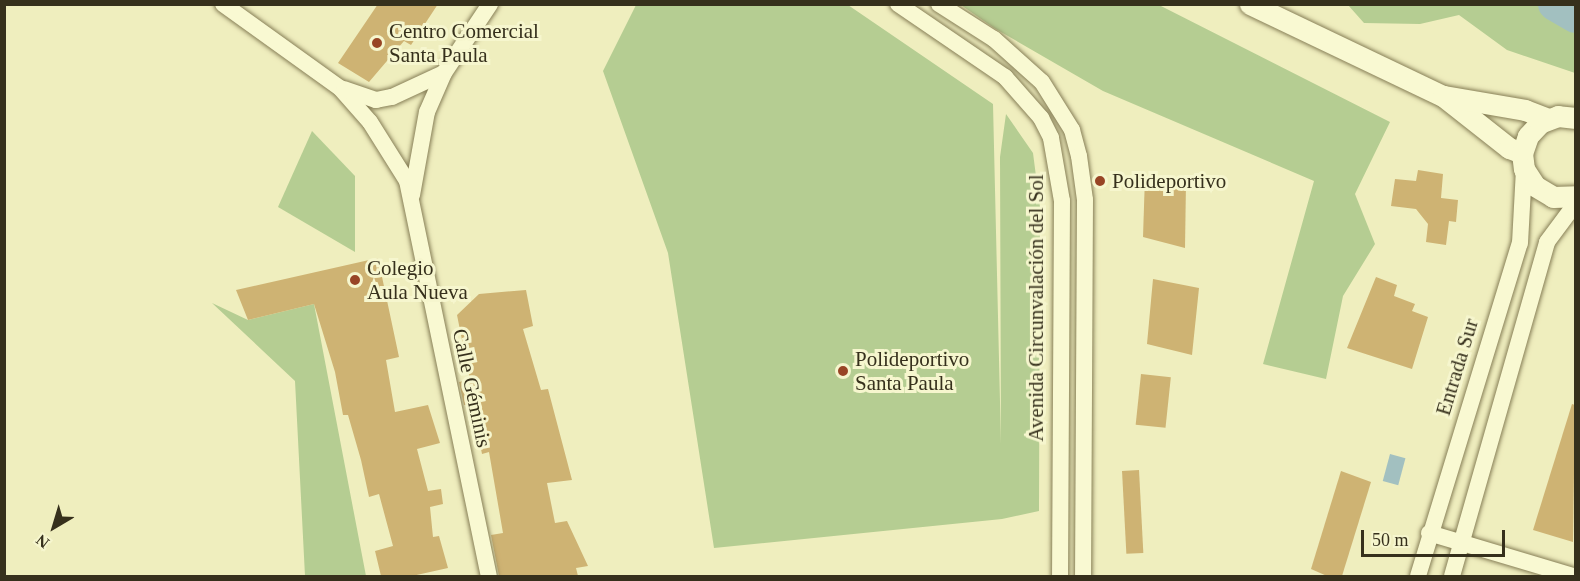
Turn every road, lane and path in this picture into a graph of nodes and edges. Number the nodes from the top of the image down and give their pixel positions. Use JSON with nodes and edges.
{"nodes":[{"id":1,"x":223,"y":4,"type":"edge"},
{"id":2,"x":490,"y":4,"type":"edge"},
{"id":3,"x":898,"y":4,"type":"edge"},
{"id":4,"x":939,"y":4,"type":"edge"},
{"id":5,"x":1250,"y":4,"type":"edge"},
{"id":6,"x":994,"y":39,"type":"junction"},
{"id":7,"x":981,"y":58,"type":"junction"},
{"id":8,"x":444,"y":73,"type":"junction"},
{"id":9,"x":340,"y":88,"type":"junction"},
{"id":10,"x":1443,"y":96,"type":"junction"},
{"id":11,"x":1575,"y":118,"type":"edge"},
{"id":12,"x":1548,"y":119,"type":"junction"},
{"id":13,"x":1523,"y":161,"type":"junction"},
{"id":14,"x":412,"y":196,"type":"junction"},
{"id":15,"x":1575,"y":196,"type":"edge"},
{"id":16,"x":1575,"y":203,"type":"edge"},
{"id":17,"x":1429,"y":533,"type":"junction"},
{"id":18,"x":1462,"y":543,"type":"junction"},
{"id":19,"x":489,"y":576,"type":"edge"},
{"id":20,"x":1060,"y":576,"type":"edge"},
{"id":21,"x":1083,"y":576,"type":"edge"},
{"id":22,"x":1418,"y":576,"type":"edge"},
{"id":23,"x":1452,"y":576,"type":"edge"},
{"id":24,"x":1574,"y":576,"type":"edge"}],
"edges":[{"from":1,"to":9,"type":"street","name":"Calle Géminis"},
{"from":2,"to":8,"type":"street"},
{"from":3,"to":7,"type":"street","name":"Avenida Circunvalación del Sol"},
{"from":4,"to":6,"type":"street"},
{"from":5,"to":10,"type":"street"},
{"from":6,"to":7,"type":"street"},
{"from":6,"to":21,"type":"street"},
{"from":7,"to":20,"type":"street","name":"Avenida Circunvalación del Sol"},
{"from":8,"to":9,"type":"street"},
{"from":8,"to":14,"type":"street"},
{"from":9,"to":14,"type":"street","name":"Calle Géminis"},
{"from":10,"to":12,"type":"street"},
{"from":10,"to":13,"type":"street"},
{"from":11,"to":12,"type":"street"},
{"from":12,"to":13,"type":"street"},
{"from":13,"to":15,"type":"street"},
{"from":13,"to":17,"type":"street","name":"Entrada Sur"},
{"from":14,"to":19,"type":"street","name":"Calle Géminis"},
{"from":16,"to":18,"type":"street"},
{"from":17,"to":18,"type":"street"},
{"from":17,"to":22,"type":"street","name":"Entrada Sur"},
{"from":18,"to":23,"type":"street"},
{"from":18,"to":24,"type":"street"}]}
